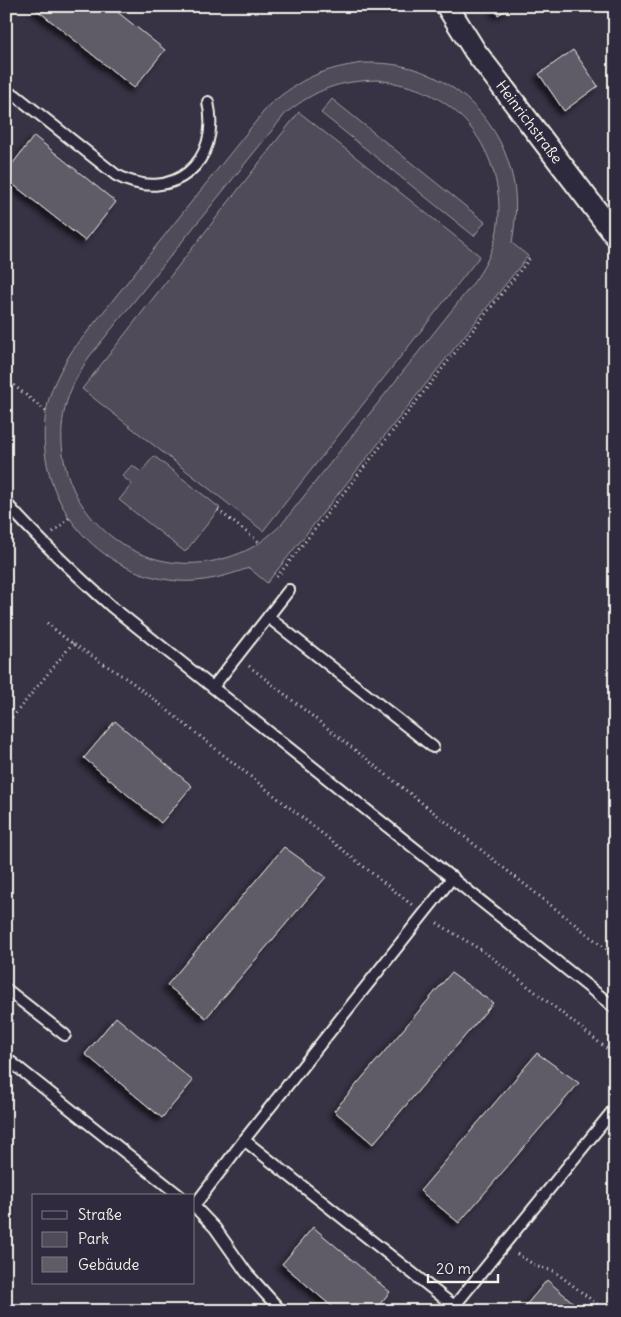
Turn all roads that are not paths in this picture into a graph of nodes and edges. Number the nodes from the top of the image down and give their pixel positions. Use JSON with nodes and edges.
{"nodes":[{"id":1,"x":448,"y":6,"type":"edge"},
{"id":2,"x":6,"y":100,"type":"edge"},
{"id":3,"x":208,"y":102,"type":"dead end"},
{"id":4,"x":615,"y":235,"type":"edge"},
{"id":5,"x":6,"y":503,"type":"edge"},
{"id":6,"x":289,"y":590,"type":"dead end"},
{"id":7,"x":268,"y":617,"type":"junction"},
{"id":8,"x":213,"y":687,"type":"junction"},
{"id":9,"x":433,"y":747,"type":"dead end"},
{"id":10,"x":453,"y":877,"type":"junction"},
{"id":11,"x":6,"y":989,"type":"edge"},
{"id":12,"x":615,"y":1008,"type":"edge"},
{"id":13,"x":64,"y":1035,"type":"dead end"},
{"id":14,"x":6,"y":1058,"type":"edge"},
{"id":15,"x":615,"y":1108,"type":"edge"},
{"id":16,"x":244,"y":1140,"type":"junction"},
{"id":17,"x":177,"y":1194,"type":"edge"},
{"id":18,"x":195,"y":1205,"type":"edge"},
{"id":19,"x":195,"y":1207,"type":"edge"},
{"id":20,"x":452,"y":1309,"type":"edge"},
{"id":21,"x":281,"y":1311,"type":"edge"}],
"edges":[{"from":1,"to":4,"type":"street","name":"Heinrichstraße"},
{"from":2,"to":3,"type":"lane"},
{"from":5,"to":8,"type":"lane"},
{"from":6,"to":7,"type":"lane"},
{"from":7,"to":8,"type":"lane"},
{"from":7,"to":9,"type":"lane"},
{"from":8,"to":10,"type":"lane"},
{"from":10,"to":12,"type":"lane"},
{"from":10,"to":16,"type":"lane"},
{"from":11,"to":13,"type":"lane"},
{"from":14,"to":17,"type":"lane"},
{"from":15,"to":20,"type":"lane"},
{"from":16,"to":18,"type":"lane"},
{"from":16,"to":20,"type":"lane"},
{"from":19,"to":21,"type":"lane"}]}
